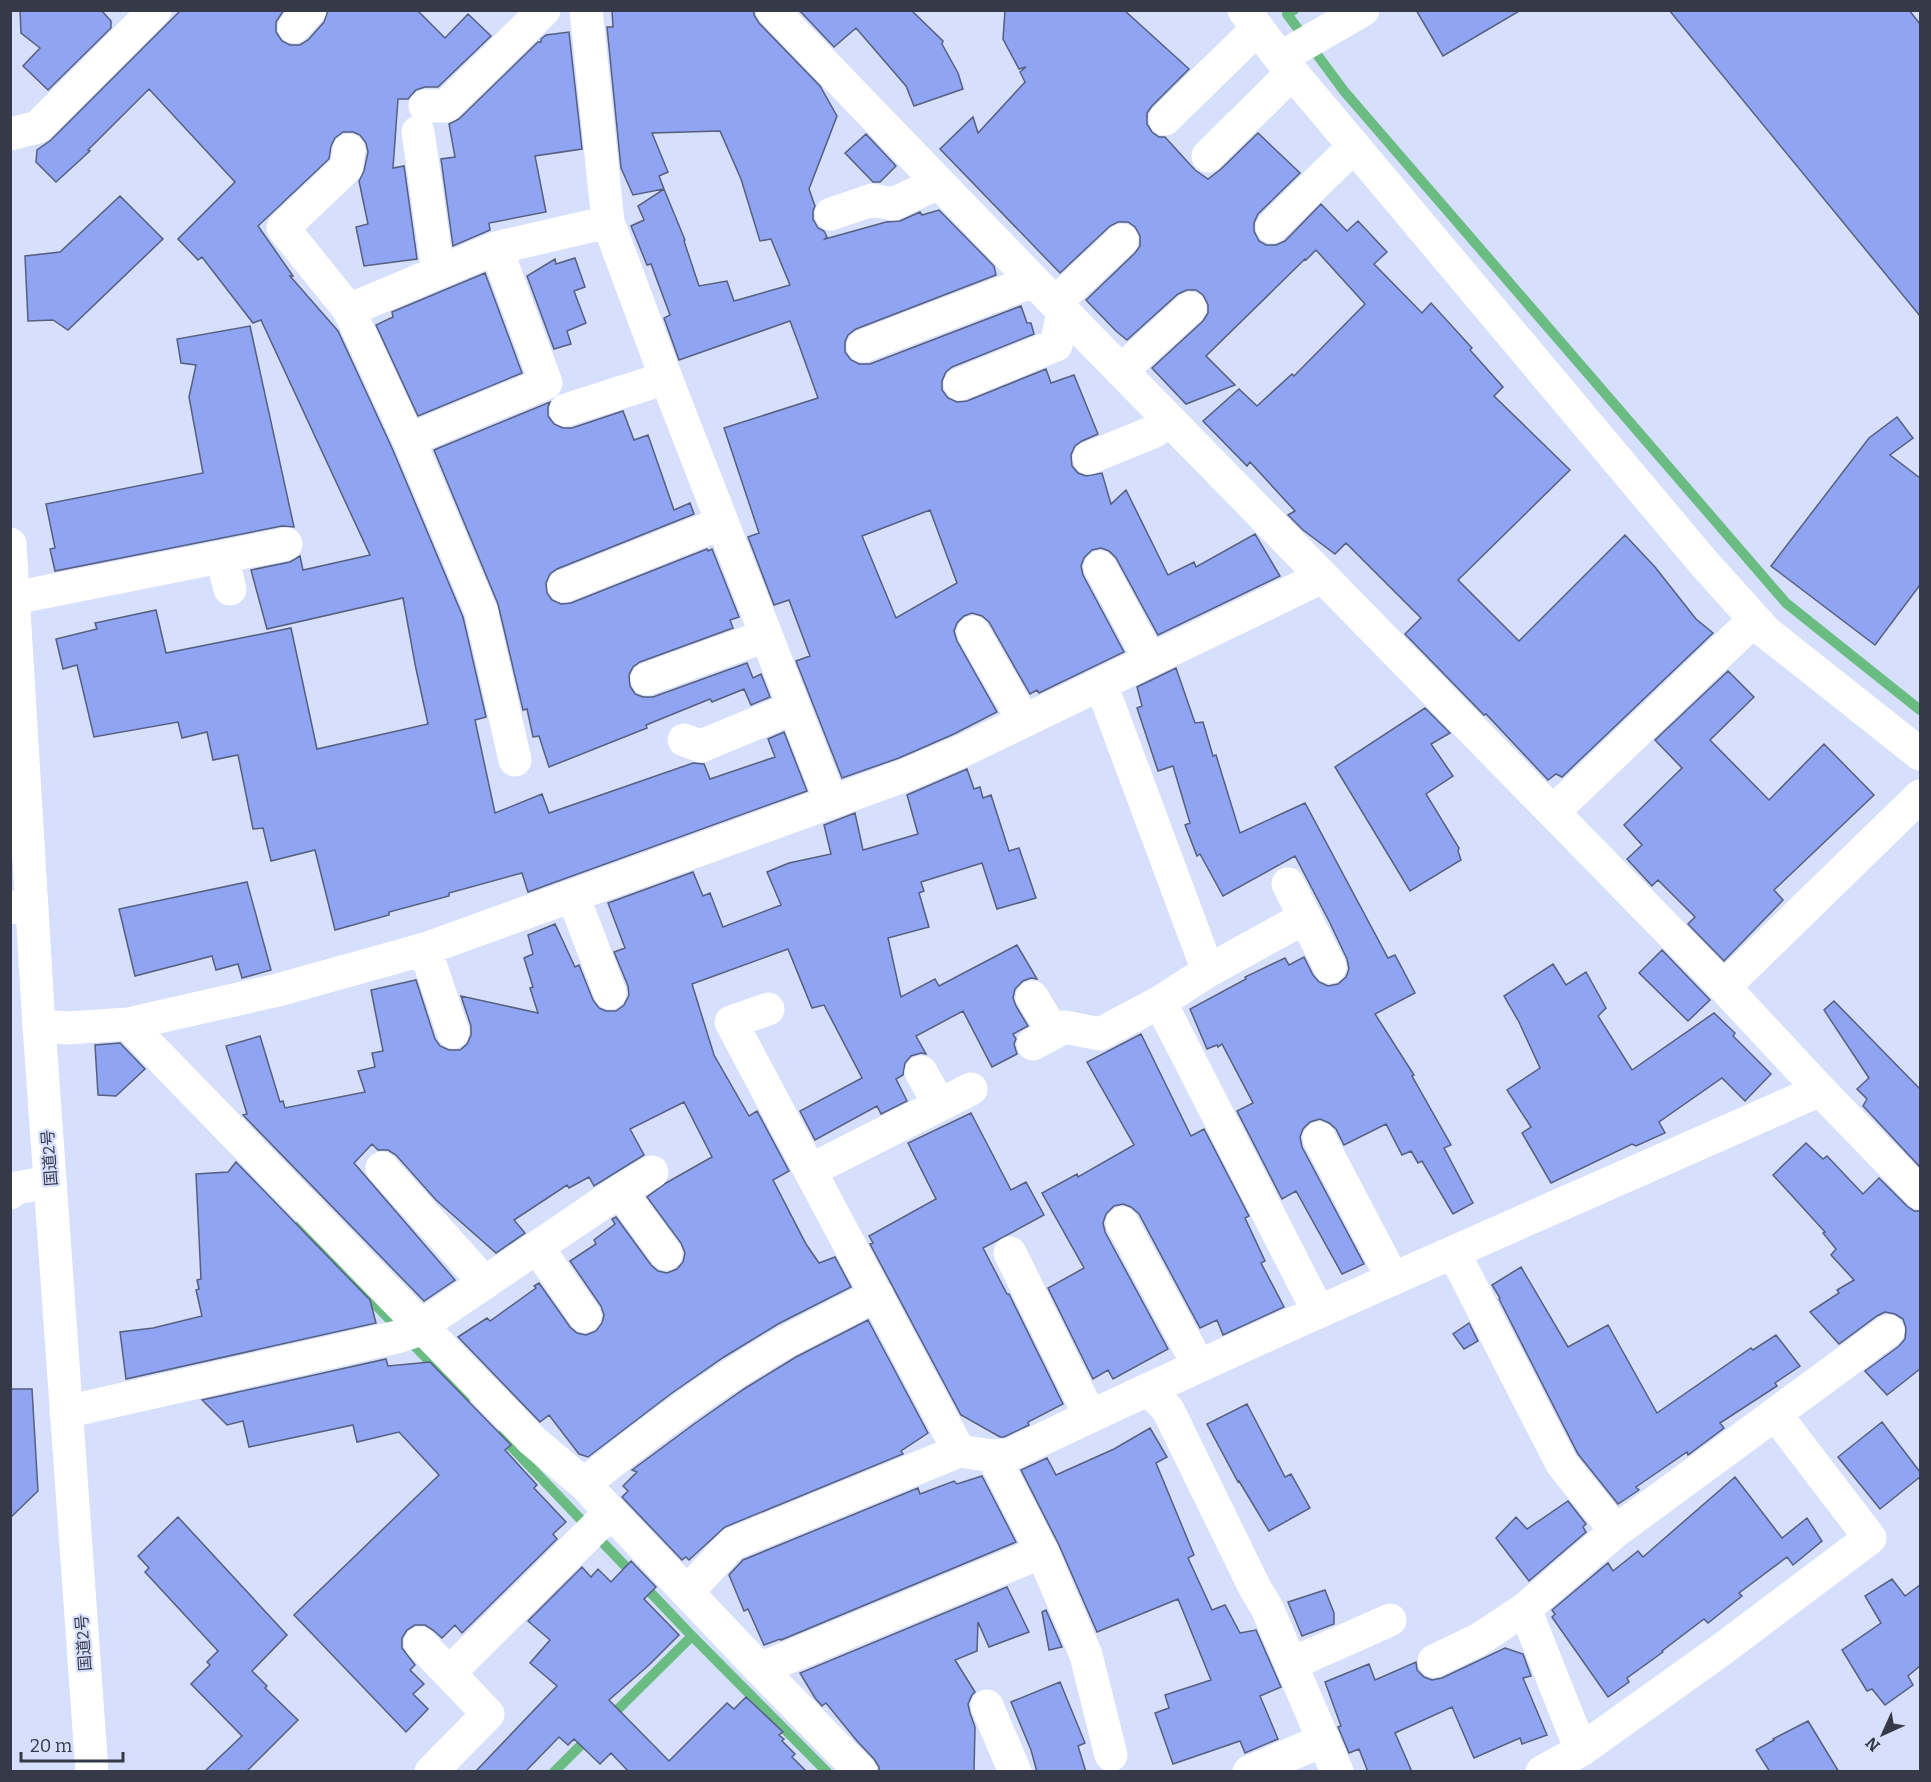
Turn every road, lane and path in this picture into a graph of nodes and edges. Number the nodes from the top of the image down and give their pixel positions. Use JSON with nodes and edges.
{"nodes":[{"id":1,"x":544,"y":10,"type":"edge"},
{"id":2,"x":586,"y":10,"type":"edge"},
{"id":3,"x":772,"y":10,"type":"edge"},
{"id":4,"x":1363,"y":10,"type":"edge"},
{"id":5,"x":144,"y":14,"type":"edge"},
{"id":6,"x":1250,"y":20,"type":"edge"},
{"id":7,"x":1286,"y":65,"type":"junction"},
{"id":8,"x":1165,"y":118,"type":"dead end"},
{"id":9,"x":10,"y":134,"type":"edge"},
{"id":10,"x":1354,"y":146,"type":"junction"},
{"id":11,"x":349,"y":150,"type":"dead end"},
{"id":12,"x":1208,"y":156,"type":"dead end"},
{"id":13,"x":938,"y":183,"type":"junction"},
{"id":14,"x":831,"y":214,"type":"dead end"},
{"id":15,"x":608,"y":222,"type":"junction"},
{"id":16,"x":1272,"y":227,"type":"dead end"},
{"id":17,"x":1122,"y":240,"type":"dead end"},
{"id":18,"x":496,"y":248,"type":"junction"},
{"id":19,"x":438,"y":272,"type":"junction"},
{"id":20,"x":1050,"y":299,"type":"junction"},
{"id":21,"x":1190,"y":308,"type":"dead end"},
{"id":22,"x":349,"y":310,"type":"junction"},
{"id":23,"x":863,"y":346,"type":"dead end"},
{"id":24,"x":1121,"y":371,"type":"junction"},
{"id":25,"x":666,"y":378,"type":"junction"},
{"id":26,"x":960,"y":384,"type":"dead end"},
{"id":27,"x":566,"y":411,"type":"dead end"},
{"id":28,"x":1170,"y":421,"type":"junction"},
{"id":29,"x":409,"y":440,"type":"junction"},
{"id":30,"x":1089,"y":458,"type":"dead end"},
{"id":31,"x":722,"y":523,"type":"junction"},
{"id":32,"x":10,"y":544,"type":"edge"},
{"id":33,"x":286,"y":544,"type":"dead end"},
{"id":34,"x":222,"y":557,"type":"junction"},
{"id":35,"x":1100,"y":567,"type":"dead end"},
{"id":36,"x":1322,"y":577,"type":"junction"},
{"id":37,"x":564,"y":586,"type":"dead end"},
{"id":38,"x":230,"y":589,"type":"dead end"},
{"id":39,"x":14,"y":598,"type":"junction"},
{"id":40,"x":1754,"y":620,"type":"junction"},
{"id":41,"x":973,"y":632,"type":"dead end"},
{"id":42,"x":765,"y":636,"type":"junction"},
{"id":43,"x":1150,"y":660,"type":"junction"},
{"id":44,"x":647,"y":679,"type":"dead end"},
{"id":45,"x":1101,"y":684,"type":"junction"},
{"id":46,"x":793,"y":708,"type":"junction"},
{"id":47,"x":1024,"y":721,"type":"junction"},
{"id":48,"x":684,"y":740,"type":"dead end"},
{"id":49,"x":1920,"y":754,"type":"edge"},
{"id":50,"x":515,"y":760,"type":"dead end"},
{"id":51,"x":1920,"y":796,"type":"edge"},
{"id":52,"x":831,"y":802,"type":"junction"},
{"id":53,"x":1553,"y":812,"type":"junction"},
{"id":54,"x":1288,"y":884,"type":"dead end"},
{"id":55,"x":573,"y":896,"type":"junction"},
{"id":56,"x":21,"y":908,"type":"edge"},
{"id":57,"x":1304,"y":918,"type":"junction"},
{"id":58,"x":425,"y":950,"type":"junction"},
{"id":59,"x":1330,"y":967,"type":"dead end"},
{"id":60,"x":1208,"y":972,"type":"junction"},
{"id":61,"x":1724,"y":987,"type":"junction"},
{"id":62,"x":610,"y":993,"type":"dead end"},
{"id":63,"x":1032,"y":998,"type":"dead end"},
{"id":64,"x":1160,"y":1002,"type":"junction"},
{"id":65,"x":768,"y":1009,"type":"dead end"},
{"id":66,"x":128,"y":1024,"type":"junction"},
{"id":67,"x":39,"y":1026,"type":"junction"},
{"id":68,"x":453,"y":1032,"type":"dead end"},
{"id":69,"x":921,"y":1072,"type":"dead end"},
{"id":70,"x":971,"y":1089,"type":"dead end"},
{"id":71,"x":1820,"y":1090,"type":"junction"},
{"id":72,"x":939,"y":1104,"type":"junction"},
{"id":73,"x":1319,"y":1138,"type":"dead end"},
{"id":74,"x":382,"y":1168,"type":"dead end"},
{"id":75,"x":811,"y":1170,"type":"junction"},
{"id":76,"x":652,"y":1172,"type":"dead end"},
{"id":77,"x":50,"y":1182,"type":"junction"},
{"id":78,"x":620,"y":1191,"type":"junction"},
{"id":79,"x":10,"y":1193,"type":"edge"},
{"id":80,"x":1920,"y":1193,"type":"edge"},
{"id":81,"x":1122,"y":1223,"type":"dead end"},
{"id":82,"x":537,"y":1247,"type":"junction"},
{"id":83,"x":1010,"y":1252,"type":"dead end"},
{"id":84,"x":1454,"y":1253,"type":"junction"},
{"id":85,"x":666,"y":1254,"type":"dead end"},
{"id":86,"x":1393,"y":1279,"type":"junction"},
{"id":87,"x":485,"y":1282,"type":"junction"},
{"id":88,"x":877,"y":1295,"type":"junction"},
{"id":89,"x":1318,"y":1311,"type":"junction"},
{"id":90,"x":585,"y":1316,"type":"dead end"},
{"id":91,"x":1888,"y":1331,"type":"dead end"},
{"id":92,"x":410,"y":1332,"type":"junction"},
{"id":93,"x":1199,"y":1366,"type":"junction"},
{"id":94,"x":1149,"y":1389,"type":"junction"},
{"id":95,"x":66,"y":1412,"type":"junction"},
{"id":96,"x":1776,"y":1415,"type":"junction"},
{"id":97,"x":1090,"y":1416,"type":"junction"},
{"id":98,"x":959,"y":1451,"type":"junction"},
{"id":99,"x":993,"y":1456,"type":"junction"},
{"id":100,"x":584,"y":1484,"type":"junction"},
{"id":101,"x":596,"y":1528,"type":"junction"},
{"id":102,"x":1616,"y":1531,"type":"junction"},
{"id":103,"x":1042,"y":1552,"type":"junction"},
{"id":104,"x":687,"y":1592,"type":"junction"},
{"id":105,"x":1525,"y":1609,"type":"junction"},
{"id":106,"x":1390,"y":1620,"type":"dead end"},
{"id":107,"x":420,"y":1643,"type":"dead end"},
{"id":108,"x":1434,"y":1661,"type":"dead end"},
{"id":109,"x":1291,"y":1664,"type":"junction"},
{"id":110,"x":760,"y":1669,"type":"junction"},
{"id":111,"x":449,"y":1673,"type":"junction"},
{"id":112,"x":987,"y":1706,"type":"dead end"},
{"id":113,"x":1324,"y":1740,"type":"junction"},
{"id":114,"x":1581,"y":1750,"type":"junction"},
{"id":115,"x":1111,"y":1755,"type":"dead end"},
{"id":116,"x":92,"y":1772,"type":"edge"},
{"id":117,"x":431,"y":1772,"type":"edge"},
{"id":118,"x":861,"y":1772,"type":"edge"},
{"id":119,"x":1015,"y":1772,"type":"edge"},
{"id":120,"x":1249,"y":1772,"type":"edge"},
{"id":121,"x":1337,"y":1772,"type":"edge"},
{"id":122,"x":1542,"y":1772,"type":"edge"}],
"edges":[{"from":1,"to":19,"type":"main road"},
{"from":2,"to":15,"type":"main road"},
{"from":3,"to":13,"type":"main road"},
{"from":4,"to":7,"type":"main road"},
{"from":5,"to":9,"type":"main road"},
{"from":6,"to":7,"type":"main road"},
{"from":6,"to":8,"type":"main road"},
{"from":7,"to":10,"type":"main road"},
{"from":7,"to":12,"type":"main road"},
{"from":10,"to":16,"type":"main road"},
{"from":10,"to":40,"type":"main road"},
{"from":11,"to":22,"type":"main road"},
{"from":13,"to":14,"type":"main road"},
{"from":13,"to":20,"type":"main road"},
{"from":15,"to":18,"type":"main road"},
{"from":15,"to":25,"type":"main road"},
{"from":17,"to":20,"type":"main road"},
{"from":18,"to":19,"type":"main road"},
{"from":18,"to":29,"type":"main road"},
{"from":19,"to":22,"type":"main road"},
{"from":20,"to":23,"type":"main road"},
{"from":20,"to":24,"type":"main road"},
{"from":20,"to":26,"type":"main road"},
{"from":21,"to":24,"type":"main road"},
{"from":22,"to":29,"type":"main road"},
{"from":24,"to":28,"type":"main road"},
{"from":25,"to":27,"type":"main road"},
{"from":25,"to":31,"type":"main road"},
{"from":28,"to":30,"type":"main road"},
{"from":28,"to":36,"type":"main road"},
{"from":29,"to":50,"type":"main road"},
{"from":31,"to":37,"type":"main road"},
{"from":31,"to":42,"type":"main road"},
{"from":32,"to":39,"type":"main road","name":"国道2号"},
{"from":33,"to":34,"type":"main road"},
{"from":34,"to":38,"type":"main road"},
{"from":34,"to":39,"type":"main road"},
{"from":35,"to":43,"type":"main road"},
{"from":36,"to":43,"type":"main road"},
{"from":36,"to":53,"type":"main road"},
{"from":39,"to":56,"type":"main road","name":"国道2号"},
{"from":40,"to":49,"type":"main road"},
{"from":40,"to":53,"type":"main road"},
{"from":41,"to":47,"type":"main road"},
{"from":42,"to":44,"type":"main road"},
{"from":42,"to":46,"type":"main road"},
{"from":43,"to":45,"type":"main road"},
{"from":45,"to":47,"type":"main road"},
{"from":45,"to":60,"type":"main road"},
{"from":46,"to":48,"type":"main road"},
{"from":46,"to":52,"type":"main road"},
{"from":47,"to":52,"type":"main road"},
{"from":51,"to":61,"type":"main road"},
{"from":52,"to":55,"type":"main road"},
{"from":53,"to":61,"type":"main road"},
{"from":54,"to":57,"type":"main road"},
{"from":55,"to":58,"type":"main road"},
{"from":55,"to":62,"type":"main road"},
{"from":56,"to":67,"type":"main road","name":"国道2号"},
{"from":57,"to":59,"type":"main road"},
{"from":57,"to":60,"type":"main road"},
{"from":58,"to":66,"type":"main road"},
{"from":58,"to":68,"type":"main road"},
{"from":60,"to":64,"type":"main road"},
{"from":61,"to":71,"type":"main road"},
{"from":63,"to":64,"type":"main road"},
{"from":64,"to":89,"type":"main road"},
{"from":65,"to":75,"type":"main road"},
{"from":66,"to":67,"type":"main road"},
{"from":66,"to":92,"type":"main road"},
{"from":67,"to":77,"type":"main road","name":"国道2号"},
{"from":69,"to":72,"type":"main road"},
{"from":70,"to":72,"type":"main road"},
{"from":71,"to":80,"type":"main road"},
{"from":71,"to":84,"type":"main road"},
{"from":72,"to":75,"type":"main road"},
{"from":73,"to":86,"type":"main road"},
{"from":74,"to":87,"type":"main road"},
{"from":75,"to":88,"type":"main road"},
{"from":76,"to":78,"type":"main road"},
{"from":77,"to":79,"type":"main road"},
{"from":77,"to":95,"type":"main road","name":"国道2号"},
{"from":78,"to":82,"type":"main road"},
{"from":78,"to":85,"type":"main road"},
{"from":81,"to":93,"type":"main road"},
{"from":82,"to":87,"type":"main road"},
{"from":82,"to":90,"type":"main road"},
{"from":83,"to":97,"type":"main road"},
{"from":84,"to":86,"type":"main road"},
{"from":84,"to":102,"type":"main road"},
{"from":86,"to":89,"type":"main road"},
{"from":87,"to":92,"type":"main road"},
{"from":88,"to":98,"type":"main road"},
{"from":88,"to":100,"type":"main road"},
{"from":89,"to":93,"type":"main road"},
{"from":91,"to":96,"type":"main road"},
{"from":92,"to":95,"type":"main road"},
{"from":92,"to":100,"type":"main road"},
{"from":93,"to":94,"type":"main road"},
{"from":94,"to":97,"type":"main road"},
{"from":94,"to":109,"type":"main road"},
{"from":95,"to":116,"type":"main road","name":"国道2号"},
{"from":96,"to":102,"type":"main road"},
{"from":96,"to":114,"type":"main road"},
{"from":97,"to":99,"type":"main road"},
{"from":98,"to":99,"type":"main road"},
{"from":98,"to":104,"type":"main road"},
{"from":99,"to":103,"type":"main road"},
{"from":100,"to":101,"type":"main road"},
{"from":101,"to":104,"type":"main road"},
{"from":101,"to":111,"type":"main road"},
{"from":102,"to":105,"type":"main road"},
{"from":103,"to":110,"type":"main road"},
{"from":103,"to":115,"type":"main road"},
{"from":104,"to":110,"type":"main road"},
{"from":105,"to":108,"type":"main road"},
{"from":105,"to":114,"type":"main road"},
{"from":106,"to":109,"type":"main road"},
{"from":107,"to":111,"type":"main road"},
{"from":109,"to":113,"type":"main road"},
{"from":110,"to":118,"type":"main road"},
{"from":111,"to":117,"type":"main road"},
{"from":112,"to":119,"type":"main road"},
{"from":113,"to":120,"type":"main road"},
{"from":113,"to":121,"type":"main road"},
{"from":114,"to":122,"type":"main road"}]}
